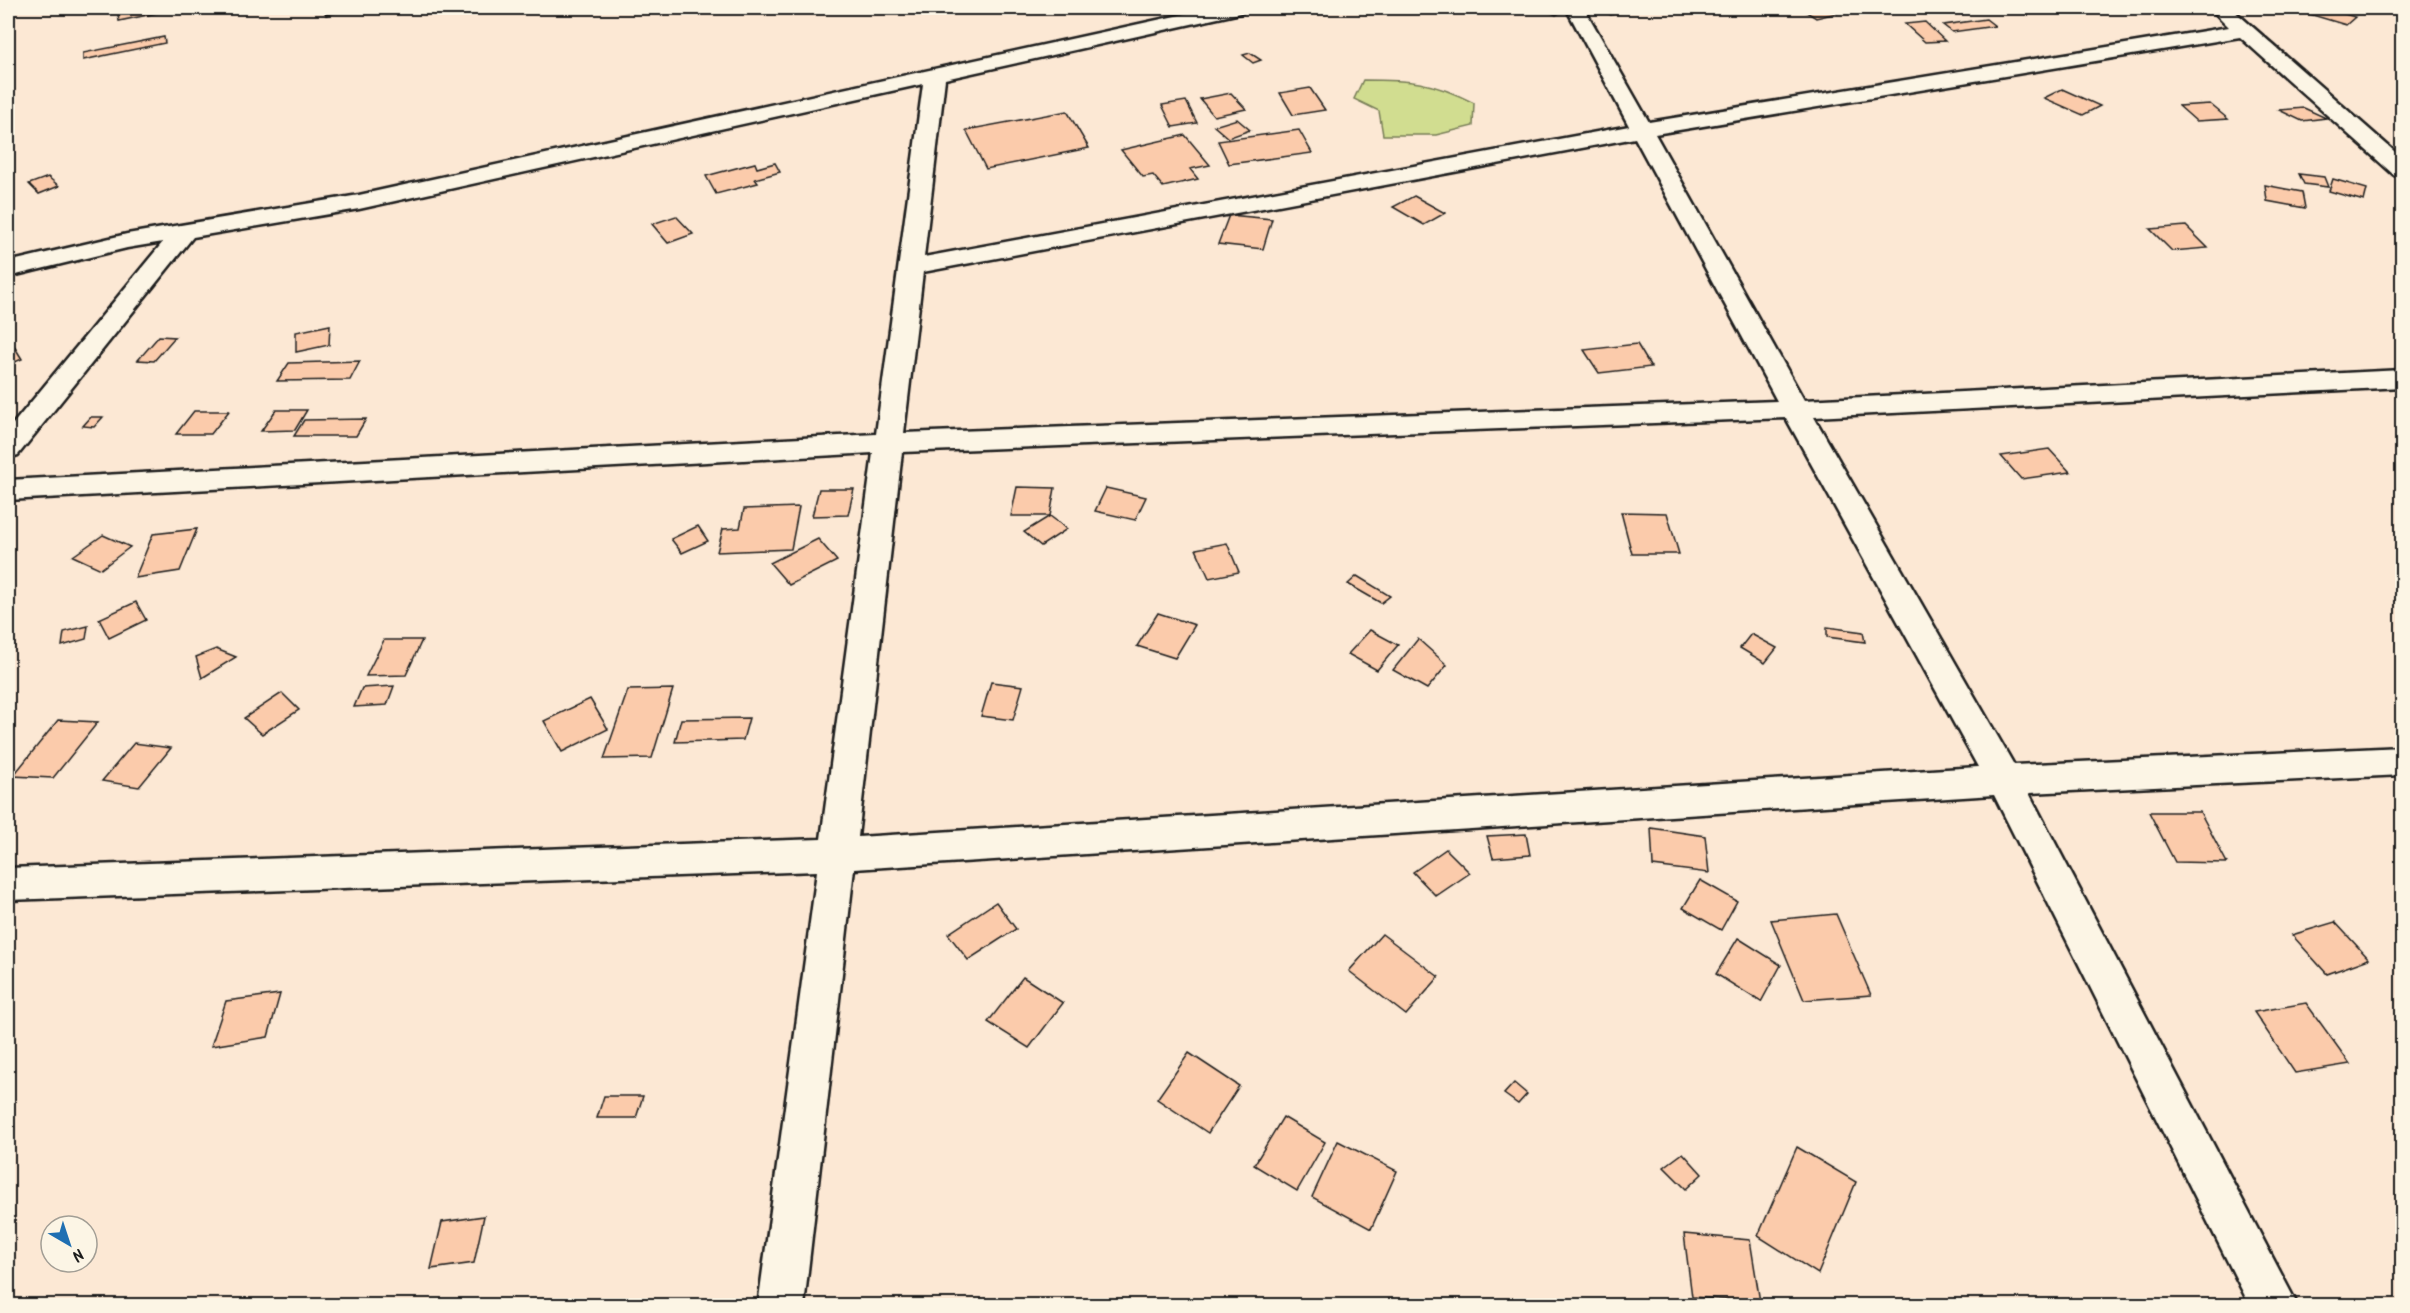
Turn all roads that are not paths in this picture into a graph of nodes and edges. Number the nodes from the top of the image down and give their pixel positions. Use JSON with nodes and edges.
{"nodes":[{"id":1,"x":1236,"y":8,"type":"edge"},
{"id":2,"x":1575,"y":8,"type":"edge"},
{"id":3,"x":2220,"y":8,"type":"edge"},
{"id":4,"x":2245,"y":30,"type":"junction"},
{"id":5,"x":935,"y":73,"type":"junction"},
{"id":6,"x":1641,"y":130,"type":"junction"},
{"id":7,"x":2403,"y":170,"type":"edge"},
{"id":8,"x":185,"y":231,"type":"junction"},
{"id":9,"x":911,"y":267,"type":"junction"},
{"id":10,"x":8,"y":269,"type":"edge"},
{"id":11,"x":2403,"y":378,"type":"edge"},
{"id":12,"x":1795,"y":409,"type":"junction"},
{"id":13,"x":889,"y":443,"type":"junction"},
{"id":14,"x":8,"y":447,"type":"edge"},
{"id":15,"x":8,"y":490,"type":"edge"},
{"id":16,"x":2403,"y":761,"type":"edge"},
{"id":17,"x":2004,"y":780,"type":"junction"},
{"id":18,"x":838,"y":854,"type":"junction"},
{"id":19,"x":8,"y":884,"type":"edge"},
{"id":20,"x":781,"y":1305,"type":"edge"},
{"id":21,"x":2275,"y":1305,"type":"edge"}],
"edges":[{"from":1,"to":5,"type":"street"},
{"from":2,"to":6,"type":"street"},
{"from":3,"to":4,"type":"street"},
{"from":4,"to":6,"type":"street"},
{"from":4,"to":7,"type":"street"},
{"from":5,"to":8,"type":"street"},
{"from":5,"to":9,"type":"street"},
{"from":6,"to":9,"type":"street"},
{"from":6,"to":12,"type":"street"},
{"from":8,"to":10,"type":"street"},
{"from":8,"to":14,"type":"street"},
{"from":9,"to":13,"type":"street"},
{"from":11,"to":12,"type":"street"},
{"from":12,"to":13,"type":"street"},
{"from":12,"to":17,"type":"street"},
{"from":13,"to":15,"type":"street"},
{"from":13,"to":18,"type":"street"},
{"from":16,"to":17,"type":"street"},
{"from":17,"to":18,"type":"street"},
{"from":17,"to":21,"type":"street"},
{"from":18,"to":19,"type":"street"},
{"from":18,"to":20,"type":"street"}]}
